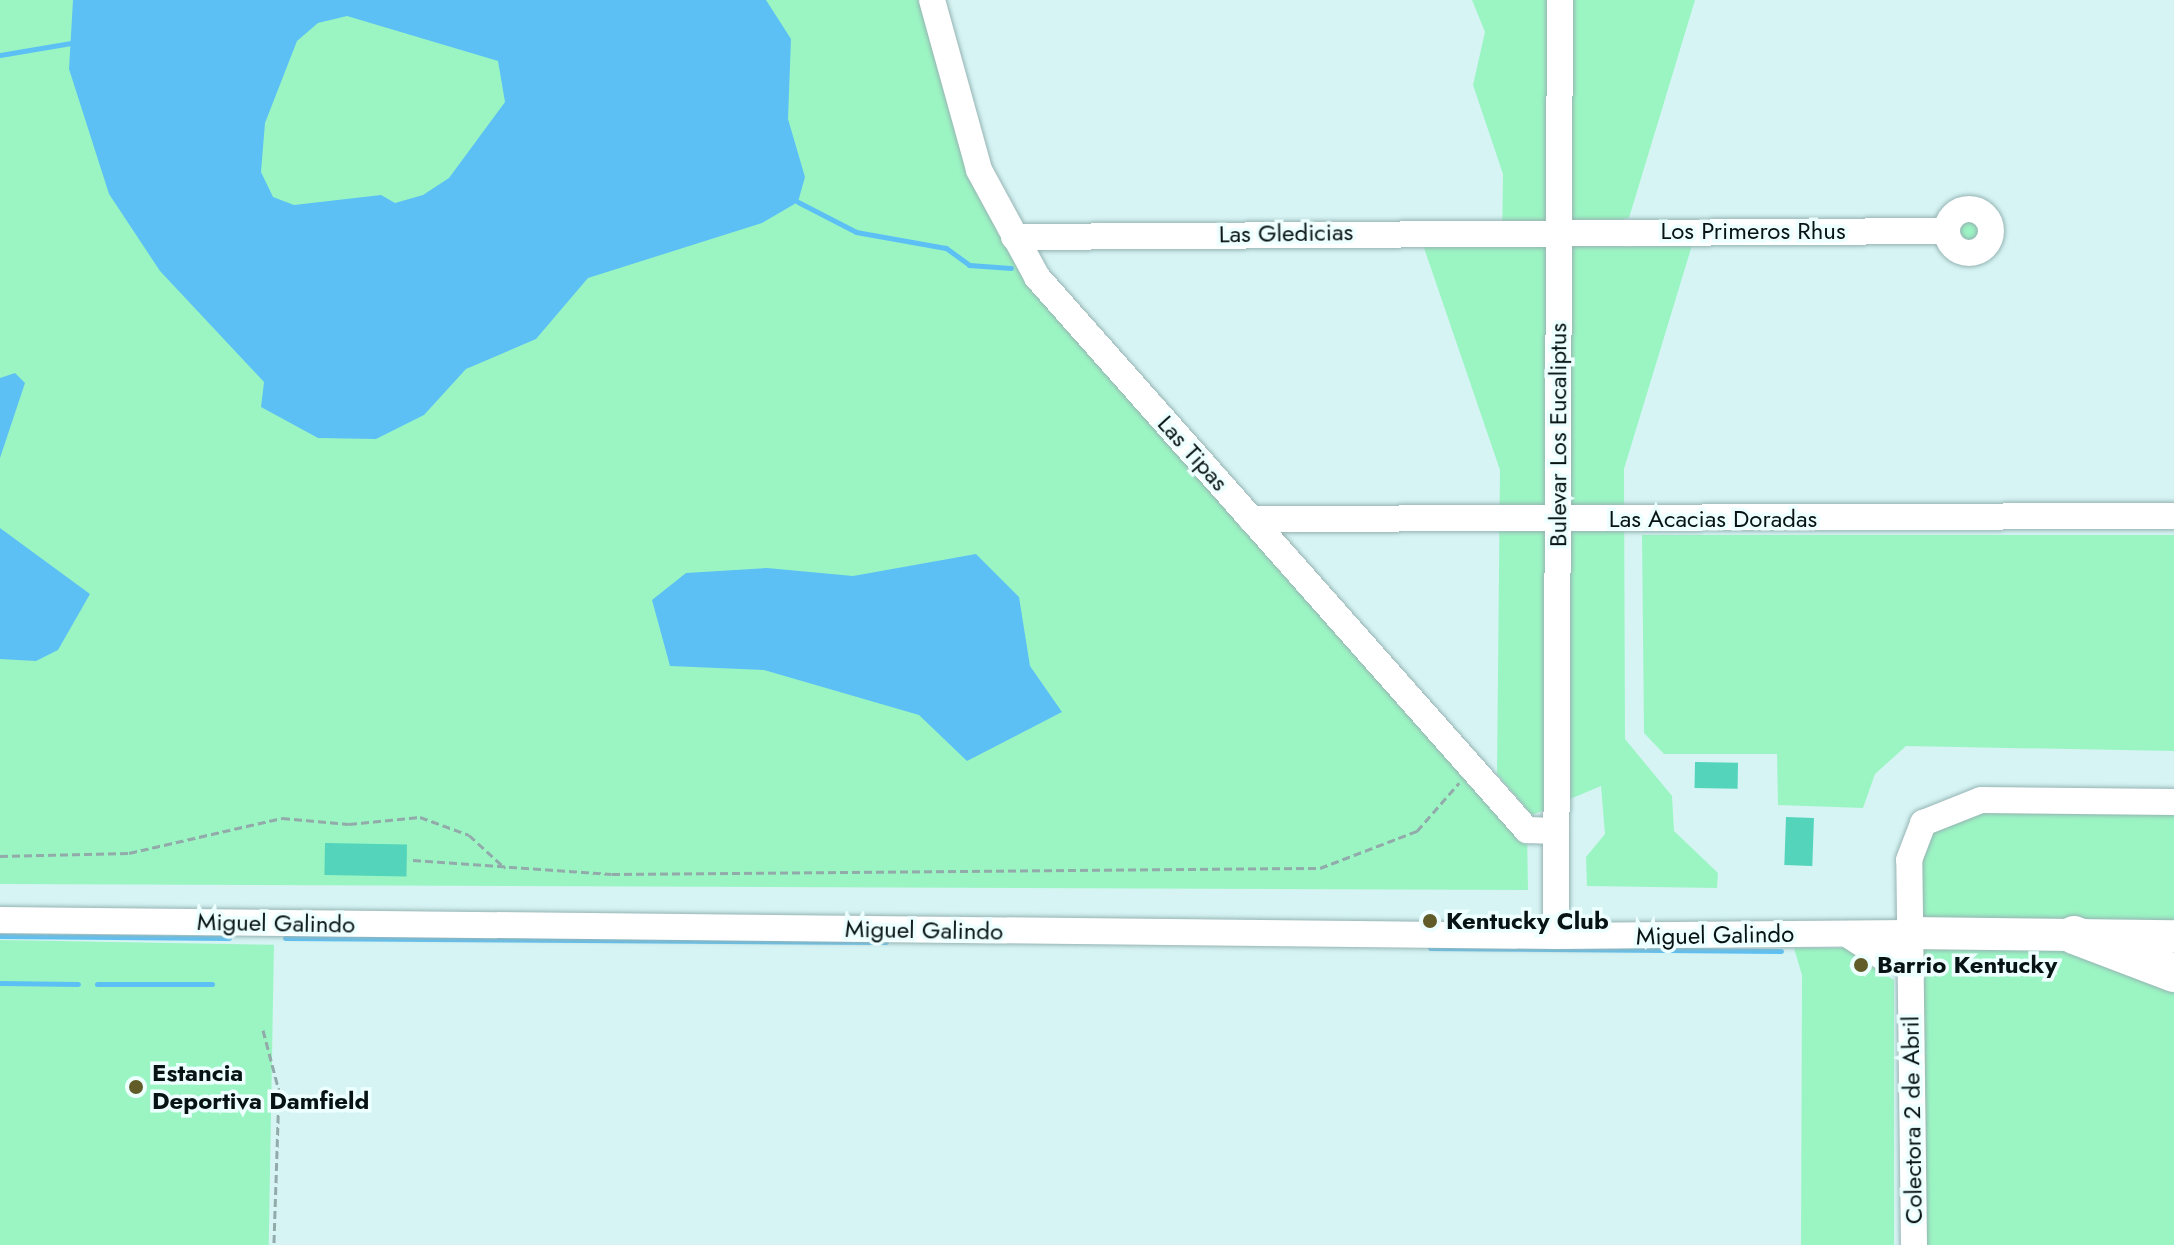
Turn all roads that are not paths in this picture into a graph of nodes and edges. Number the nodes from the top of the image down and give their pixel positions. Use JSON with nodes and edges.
{"nodes":[{"id":1,"x":932,"y":0,"type":"edge"},
{"id":2,"x":1560,"y":0,"type":"edge"},
{"id":3,"x":1559,"y":231,"type":"junction"},
{"id":4,"x":1947,"y":231,"type":"dead end"},
{"id":5,"x":1014,"y":237,"type":"junction"},
{"id":6,"x":2174,"y":516,"type":"edge"},
{"id":7,"x":1251,"y":519,"type":"junction"},
{"id":8,"x":1558,"y":521,"type":"junction"},
{"id":9,"x":2174,"y":802,"type":"edge"},
{"id":10,"x":1556,"y":831,"type":"junction"},
{"id":11,"x":0,"y":920,"type":"edge"},
{"id":12,"x":1910,"y":933,"type":"junction"},
{"id":13,"x":2074,"y":935,"type":"junction"},
{"id":14,"x":1556,"y":936,"type":"junction"},
{"id":15,"x":2174,"y":936,"type":"edge"},
{"id":16,"x":2174,"y":973,"type":"edge"},
{"id":17,"x":1914,"y":1245,"type":"edge"}],
"edges":[{"from":1,"to":5,"type":"street","name":"Las Tipas"},
{"from":2,"to":3,"type":"street","name":"Bulevar Los Eucaliptus"},
{"from":3,"to":4,"type":"street","name":"Los Primeros Rhus"},
{"from":3,"to":5,"type":"street","name":"Las Gledicias"},
{"from":3,"to":8,"type":"street","name":"Bulevar Los Eucaliptus"},
{"from":5,"to":7,"type":"street","name":"Las Tipas"},
{"from":6,"to":8,"type":"street","name":"Las Acacias Doradas"},
{"from":7,"to":8,"type":"street","name":"Las Acacias Doradas"},
{"from":7,"to":10,"type":"street","name":"Las Tipas"},
{"from":8,"to":10,"type":"street","name":"Bulevar Los Eucaliptus"},
{"from":9,"to":12,"type":"street","name":"Colectora 2 de Abril"},
{"from":10,"to":14,"type":"street","name":"Bulevar Los Eucaliptus"},
{"from":11,"to":14,"type":"street","name":"Miguel Galindo"},
{"from":12,"to":13,"type":"main road"},
{"from":12,"to":14,"type":"street","name":"Miguel Galindo"},
{"from":12,"to":17,"type":"street","name":"Colectora 2 de Abril"},
{"from":13,"to":15,"type":"main road"},
{"from":13,"to":16,"type":"highway"}]}
